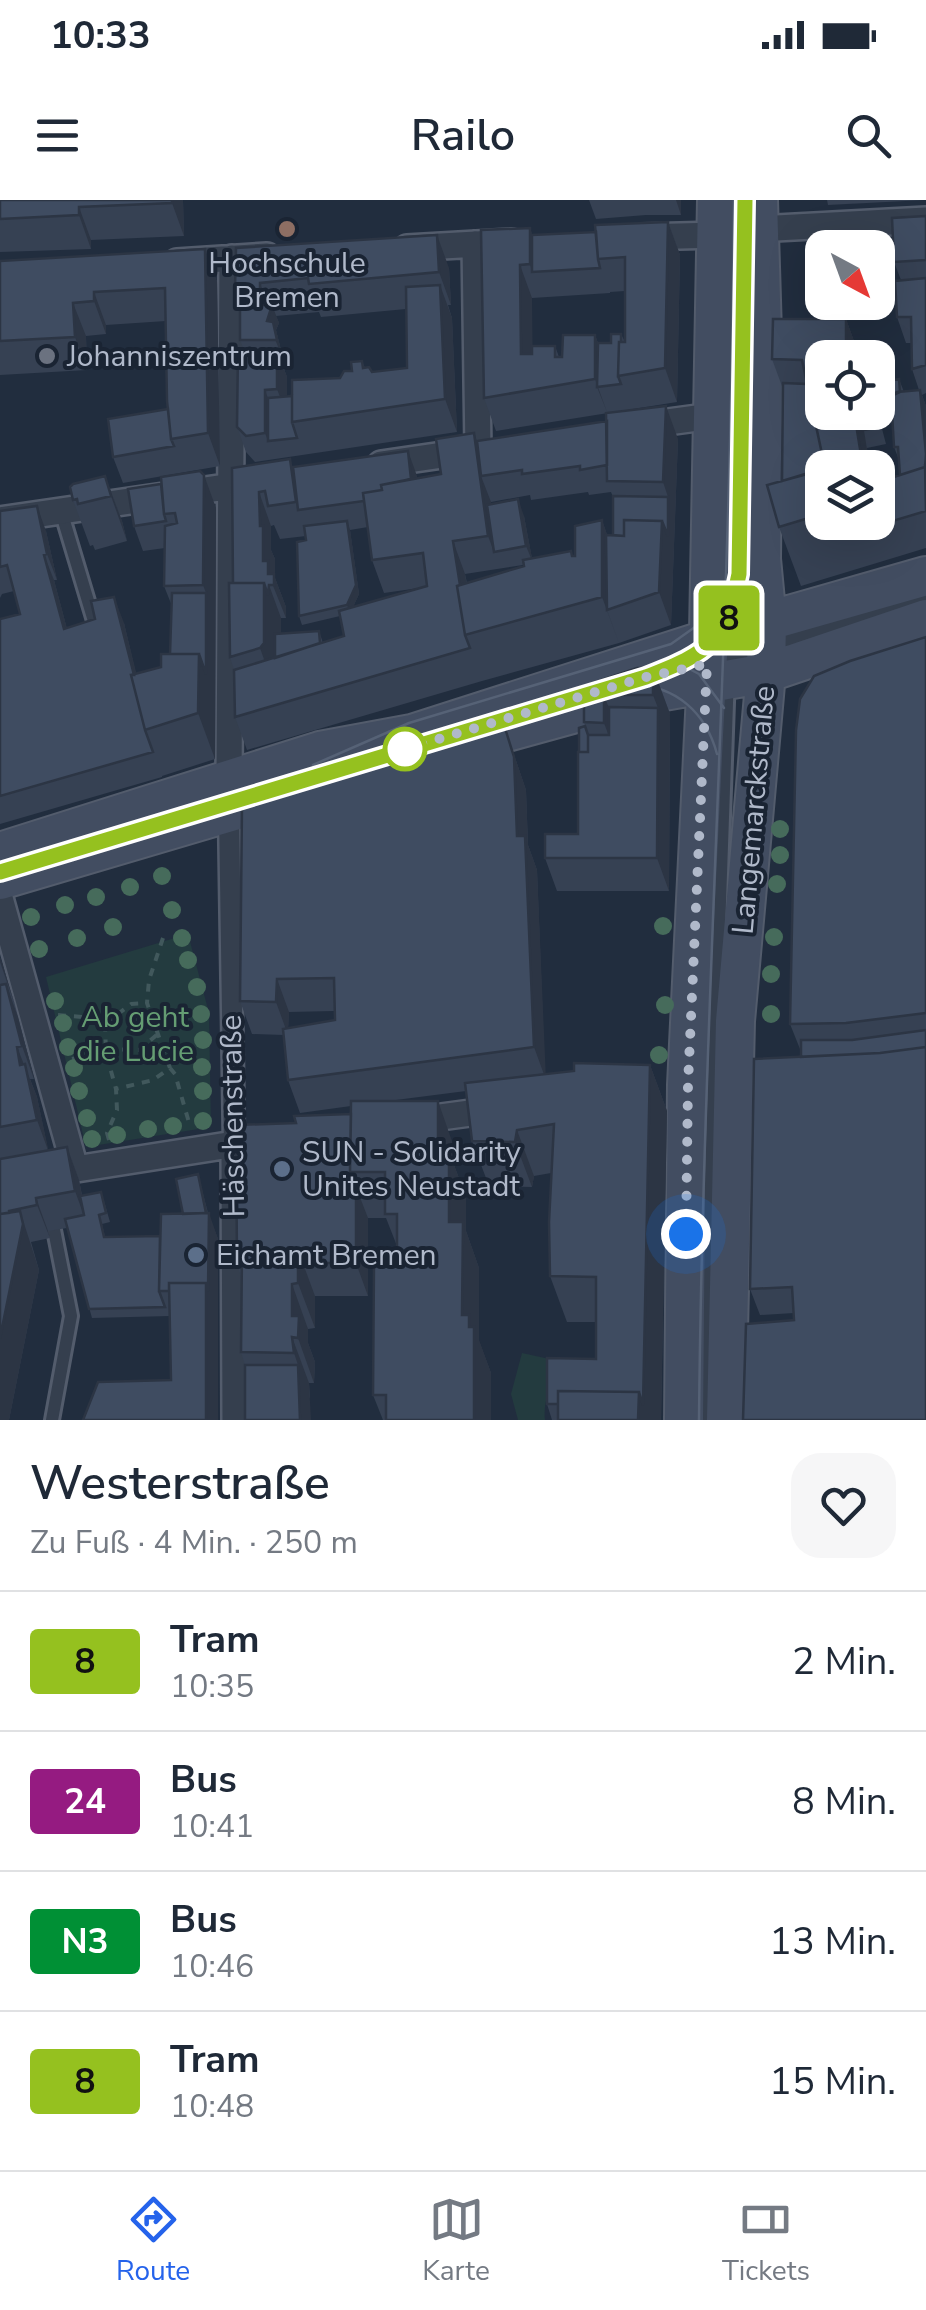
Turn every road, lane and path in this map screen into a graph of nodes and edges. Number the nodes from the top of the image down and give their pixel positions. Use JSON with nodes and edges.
{"nodes":[{"id":1,"x":752,"y":210,"type":"edge"},
{"id":2,"x":717,"y":218,"type":"edge"},
{"id":3,"x":926,"y":220,"type":"edge"},
{"id":4,"x":614,"y":238,"type":"edge"},
{"id":5,"x":534,"y":242,"type":"edge"},
{"id":6,"x":475,"y":244,"type":"junction"},
{"id":7,"x":380,"y":250,"type":"edge"},
{"id":8,"x":288,"y":255,"type":"edge"},
{"id":9,"x":232,"y":258,"type":"junction"},
{"id":10,"x":144,"y":264,"type":"edge"},
{"id":11,"x":712,"y":416,"type":"junction"},
{"id":12,"x":610,"y":430,"type":"edge"},
{"id":13,"x":365,"y":467,"type":"edge"},
{"id":14,"x":289,"y":478,"type":"edge"},
{"id":15,"x":232,"y":486,"type":"junction"},
{"id":16,"x":61,"y":511,"type":"junction"},
{"id":17,"x":0,"y":520,"type":"edge"},
{"id":18,"x":926,"y":576,"type":"edge"},
{"id":19,"x":926,"y":596,"type":"edge"},
{"id":20,"x":926,"y":619,"type":"edge"},
{"id":21,"x":94,"y":621,"type":"edge"},
{"id":22,"x":767,"y":647,"type":"junction"},
{"id":23,"x":714,"y":661,"type":"junction"},
{"id":24,"x":579,"y":697,"type":"edge"},
{"id":25,"x":358,"y":744,"type":"junction"},
{"id":26,"x":292,"y":778,"type":"junction"},
{"id":27,"x":276,"y":783,"type":"dead end"},
{"id":28,"x":240,"y":794,"type":"junction"},
{"id":29,"x":0,"y":852,"type":"edge"},
{"id":30,"x":0,"y":867,"type":"edge"},
{"id":31,"x":0,"y":880,"type":"edge"},
{"id":32,"x":0,"y":898,"type":"edge"},
{"id":33,"x":163,"y":938,"type":"dead end"},
{"id":34,"x":147,"y":1004,"type":"junction"},
{"id":35,"x":28,"y":1012,"type":"junction"},
{"id":36,"x":105,"y":1024,"type":"junction"},
{"id":37,"x":159,"y":1033,"type":"junction"},
{"id":38,"x":106,"y":1050,"type":"junction"},
{"id":39,"x":46,"y":1063,"type":"junction"},
{"id":40,"x":170,"y":1068,"type":"junction"},
{"id":41,"x":116,"y":1088,"type":"junction"},
{"id":42,"x":533,"y":1105,"type":"edge"},
{"id":43,"x":390,"y":1124,"type":"edge"},
{"id":44,"x":293,"y":1136,"type":"edge"},
{"id":45,"x":234,"y":1144,"type":"junction"},
{"id":46,"x":198,"y":1149,"type":"junction"},
{"id":47,"x":112,"y":1162,"type":"junction"},
{"id":48,"x":74,"y":1168,"type":"junction"},
{"id":49,"x":0,"y":1181,"type":"edge"},
{"id":50,"x":54,"y":1230,"type":"dead end"},
{"id":51,"x":52,"y":1420,"type":"edge"},
{"id":52,"x":235,"y":1420,"type":"edge"},
{"id":53,"x":684,"y":1420,"type":"edge"},
{"id":54,"x":705,"y":1420,"type":"edge"},
{"id":55,"x":726,"y":1420,"type":"edge"}],
"edges":[{"from":1,"to":3,"type":"street"},
{"from":1,"to":22,"type":"main road","name":"Langemarckstraße"},
{"from":1,"to":23,"type":"lane"},
{"from":2,"to":4,"type":"street"},
{"from":2,"to":11,"type":"main road","name":"Langemarckstraße"},
{"from":5,"to":6,"type":"street"},
{"from":6,"to":7,"type":"street"},
{"from":6,"to":13,"type":"street"},
{"from":8,"to":9,"type":"street"},
{"from":9,"to":10,"type":"street"},
{"from":9,"to":15,"type":"street"},
{"from":11,"to":12,"type":"street"},
{"from":11,"to":23,"type":"main road","name":"Langemarckstraße"},
{"from":14,"to":15,"type":"street"},
{"from":15,"to":16,"type":"street"},
{"from":15,"to":28,"type":"street"},
{"from":16,"to":17,"type":"street"},
{"from":16,"to":21,"type":"lane"},
{"from":18,"to":22,"type":"main road"},
{"from":19,"to":22,"type":"lane"},
{"from":20,"to":22,"type":"main road"},
{"from":22,"to":23,"type":"main road"},
{"from":22,"to":23,"type":"main road"},
{"from":22,"to":55,"type":"main road","name":"Langemarckstraße"},
{"from":23,"to":25,"type":"main road"},
{"from":23,"to":28,"type":"main road"},
{"from":23,"to":53,"type":"main road","name":"Langemarckstraße"},
{"from":23,"to":54,"type":"lane"},
{"from":24,"to":26,"type":"lane"},
{"from":25,"to":26,"type":"lane"},
{"from":25,"to":28,"type":"main road"},
{"from":26,"to":27,"type":"lane"},
{"from":28,"to":29,"type":"main road"},
{"from":28,"to":30,"type":"lane"},
{"from":28,"to":31,"type":"main road"},
{"from":28,"to":45,"type":"street","name":"Häschenstraße"},
{"from":32,"to":35,"type":"street"},
{"from":33,"to":34,"type":"path"},
{"from":34,"to":36,"type":"path"},
{"from":34,"to":37,"type":"path"},
{"from":35,"to":36,"type":"path"},
{"from":35,"to":39,"type":"street"},
{"from":36,"to":38,"type":"path"},
{"from":37,"to":38,"type":"path"},
{"from":37,"to":40,"type":"path"},
{"from":38,"to":39,"type":"path"},
{"from":38,"to":41,"type":"path"},
{"from":39,"to":48,"type":"street"},
{"from":40,"to":41,"type":"path"},
{"from":40,"to":46,"type":"path"},
{"from":41,"to":47,"type":"path"},
{"from":42,"to":43,"type":"street"},
{"from":44,"to":45,"type":"street"},
{"from":45,"to":46,"type":"street"},
{"from":45,"to":52,"type":"street","name":"Häschenstraße"},
{"from":46,"to":47,"type":"street"},
{"from":47,"to":48,"type":"street"},
{"from":48,"to":49,"type":"street"},
{"from":50,"to":51,"type":"lane"}]}
